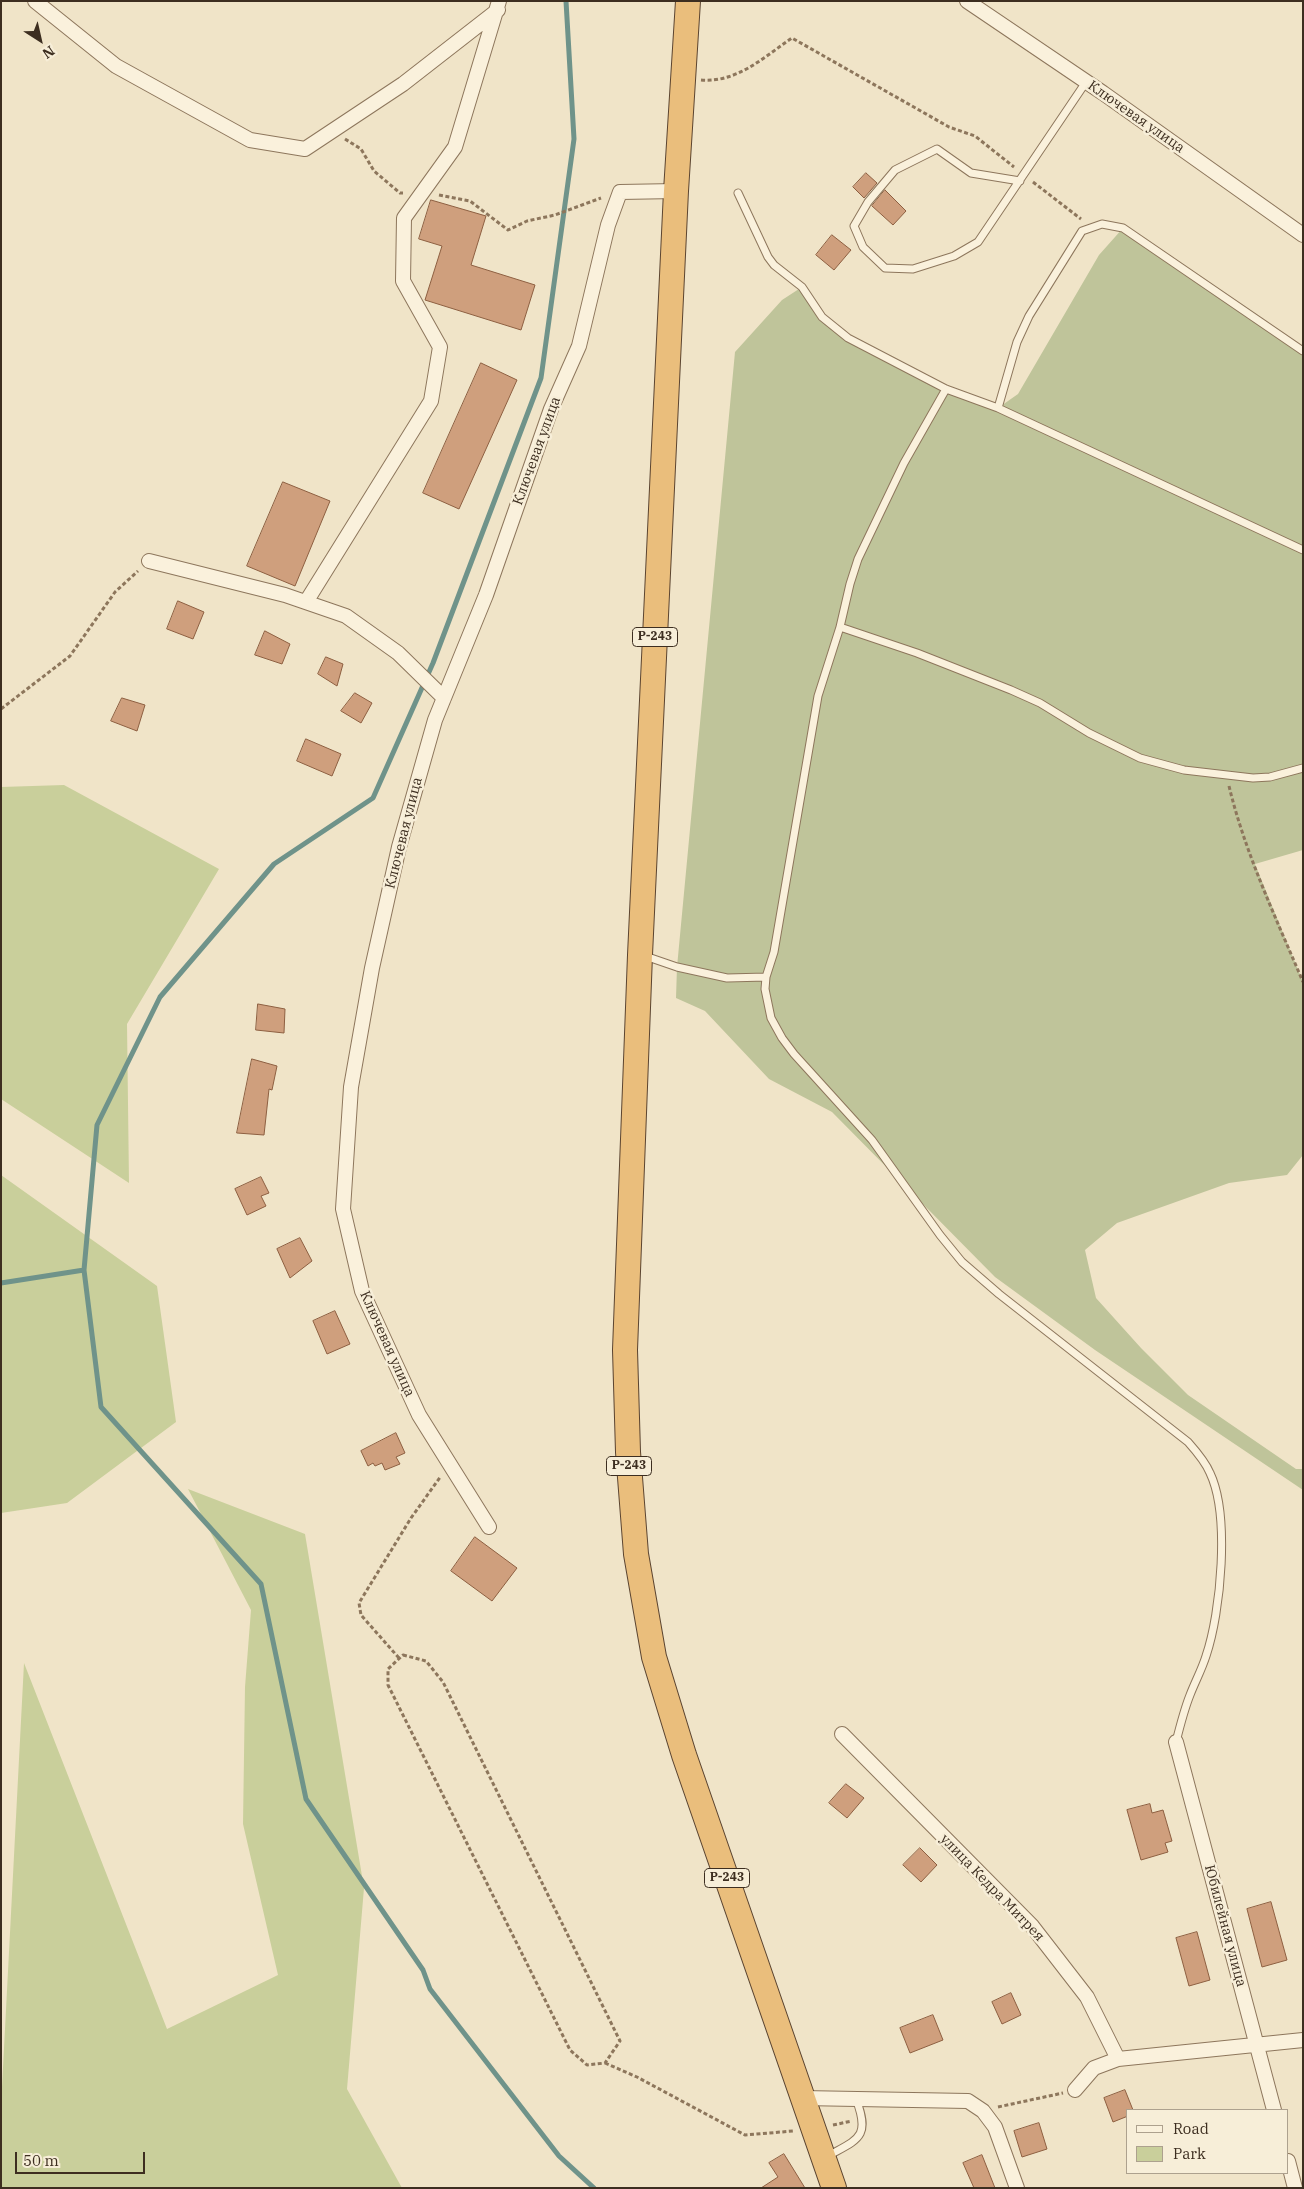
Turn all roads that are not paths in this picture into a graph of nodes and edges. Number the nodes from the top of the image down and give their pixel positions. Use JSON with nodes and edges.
{"nodes":[{"id":1,"x":35,"y":1,"type":"edge"},
{"id":2,"x":688,"y":1,"type":"edge"},
{"id":3,"x":967,"y":1,"type":"edge"},
{"id":4,"x":499,"y":6,"type":"edge"},
{"id":5,"x":1086,"y":82,"type":"junction"},
{"id":6,"x":1022,"y":178,"type":"junction"},
{"id":7,"x":676,"y":191,"type":"junction"},
{"id":8,"x":738,"y":192,"type":"dead end"},
{"id":9,"x":1303,"y":234,"type":"edge"},
{"id":10,"x":1303,"y":351,"type":"edge"},
{"id":11,"x":946,"y":389,"type":"junction"},
{"id":12,"x":998,"y":408,"type":"junction"},
{"id":13,"x":1303,"y":550,"type":"edge"},
{"id":14,"x":148,"y":562,"type":"road end"},
{"id":15,"x":306,"y":602,"type":"junction"},
{"id":16,"x":840,"y":627,"type":"junction"},
{"id":17,"x":444,"y":698,"type":"junction"},
{"id":18,"x":1303,"y":768,"type":"edge"},
{"id":19,"x":640,"y":954,"type":"junction"},
{"id":20,"x":766,"y":977,"type":"junction"},
{"id":21,"x":489,"y":1526,"type":"dead end"},
{"id":22,"x":842,"y":1734,"type":"dead end"},
{"id":23,"x":1176,"y":1742,"type":"joint"},
{"id":24,"x":1303,"y":2040,"type":"edge"},
{"id":25,"x":1256,"y":2043,"type":"junction"},
{"id":26,"x":1118,"y":2059,"type":"junction"},
{"id":27,"x":1076,"y":2090,"type":"road end"},
{"id":28,"x":802,"y":2098,"type":"junction"},
{"id":29,"x":856,"y":2099,"type":"junction"},
{"id":30,"x":1274,"y":2109,"type":"edge"},
{"id":31,"x":823,"y":2158,"type":"junction"},
{"id":32,"x":1289,"y":2165,"type":"edge"},
{"id":33,"x":834,"y":2188,"type":"edge"},
{"id":34,"x":1017,"y":2188,"type":"edge"},
{"id":35,"x":1295,"y":2188,"type":"edge"}],
"edges":[{"from":1,"to":4,"type":"street"},
{"from":2,"to":7,"type":"highway","number":"Р-243"},
{"from":3,"to":5,"type":"street","name":"Ключевая улица"},
{"from":4,"to":15,"type":"street"},
{"from":5,"to":6,"type":"lane"},
{"from":5,"to":9,"type":"street","name":"Ключевая улица"},
{"from":6,"to":6,"type":"lane"},
{"from":7,"to":17,"type":"street","name":"Ключевая улица"},
{"from":7,"to":19,"type":"highway","number":"Р-243"},
{"from":8,"to":11,"type":"lane"},
{"from":10,"to":12,"type":"lane"},
{"from":11,"to":12,"type":"lane"},
{"from":11,"to":16,"type":"lane"},
{"from":12,"to":13,"type":"lane"},
{"from":14,"to":15,"type":"street"},
{"from":15,"to":17,"type":"street"},
{"from":16,"to":18,"type":"lane"},
{"from":16,"to":20,"type":"lane"},
{"from":17,"to":21,"type":"street","name":"Ключевая улица"},
{"from":19,"to":20,"type":"lane"},
{"from":19,"to":28,"type":"highway","number":"Р-243"},
{"from":20,"to":23,"type":"lane"},
{"from":22,"to":26,"type":"street","name":"улица Кедра Митрея"},
{"from":23,"to":25,"type":"street","name":"Юбилейная улица"},
{"from":24,"to":25,"type":"street"},
{"from":25,"to":26,"type":"street"},
{"from":25,"to":30,"type":"street","name":"Юбилейная улица"},
{"from":26,"to":27,"type":"street"},
{"from":28,"to":29,"type":"street"},
{"from":28,"to":31,"type":"highway","number":"Р-243"},
{"from":29,"to":31,"type":"lane"},
{"from":29,"to":34,"type":"street"},
{"from":31,"to":33,"type":"highway","number":"Р-243"},
{"from":32,"to":35,"type":"street"}]}
